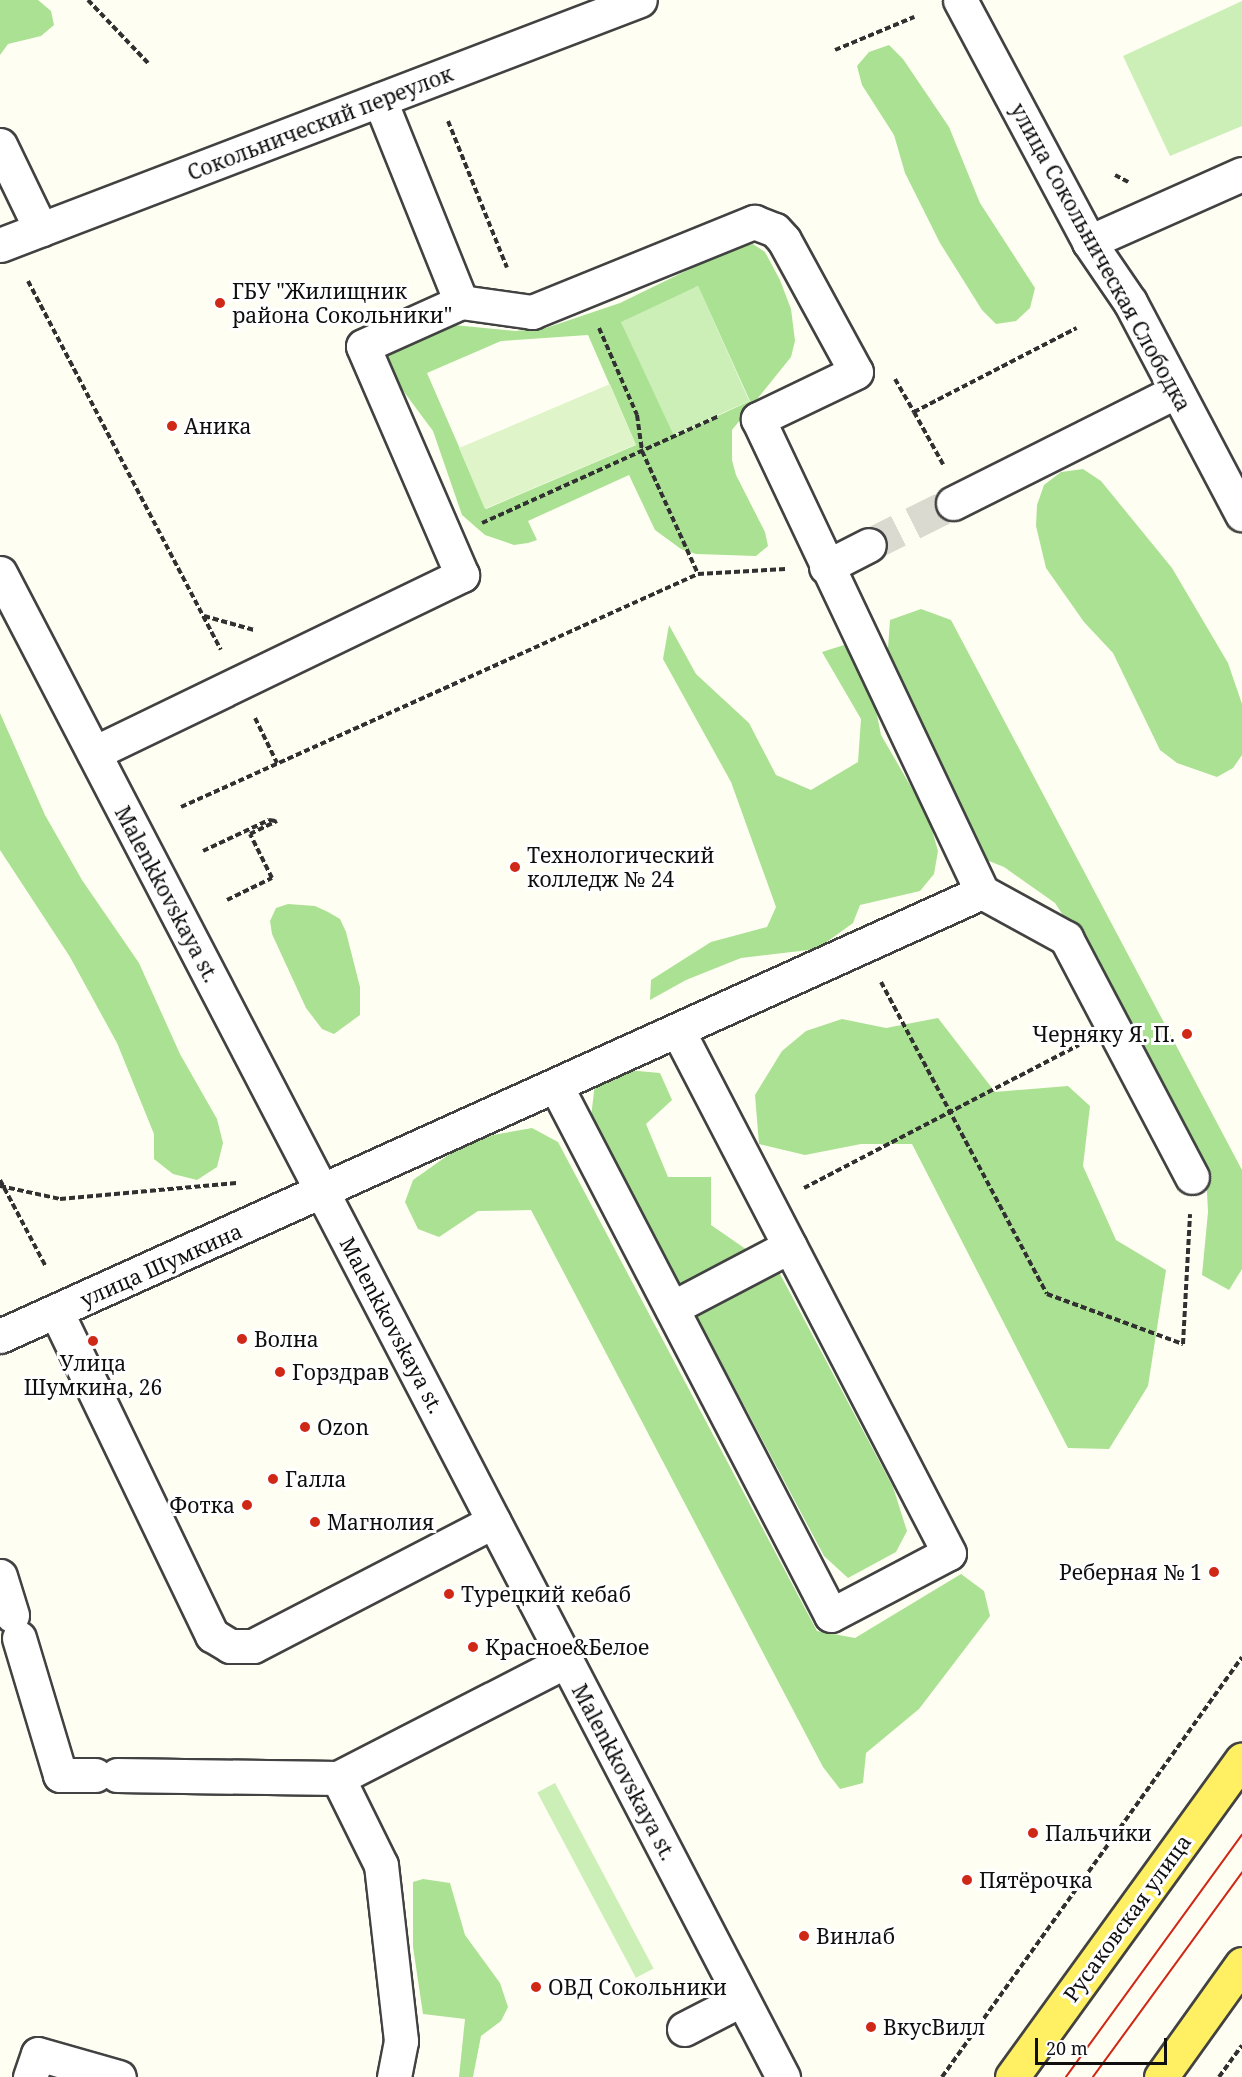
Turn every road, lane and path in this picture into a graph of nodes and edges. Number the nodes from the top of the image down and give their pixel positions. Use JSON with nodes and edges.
{"nodes":[{"id":1,"x":88,"y":0,"type":"edge"},
{"id":2,"x":640,"y":0,"type":"edge"},
{"id":3,"x":960,"y":0,"type":"edge"},
{"id":4,"x":574,"y":12,"type":"edge"},
{"id":5,"x":914,"y":16,"type":"dead end"},
{"id":6,"x":835,"y":50,"type":"dead end"},
{"id":7,"x":148,"y":63,"type":"dead end"},
{"id":8,"x":380,"y":100,"type":"junction"},
{"id":9,"x":448,"y":121,"type":"dead end"},
{"id":10,"x":0,"y":145,"type":"edge"},
{"id":11,"x":1242,"y":174,"type":"edge"},
{"id":12,"x":41,"y":230,"type":"junction"},
{"id":13,"x":1089,"y":242,"type":"junction"},
{"id":14,"x":0,"y":245,"type":"edge"},
{"id":15,"x":28,"y":281,"type":"dead end"},
{"id":16,"x":583,"y":291,"type":"junction"},
{"id":17,"x":461,"y":302,"type":"junction"},
{"id":18,"x":525,"y":313,"type":"junction"},
{"id":19,"x":1077,"y":328,"type":"dead end"},
{"id":20,"x":856,"y":372,"type":"junction"},
{"id":21,"x":1177,"y":391,"type":"junction"},
{"id":22,"x":914,"y":412,"type":"junction"},
{"id":23,"x":758,"y":419,"type":"junction"},
{"id":24,"x":642,"y":451,"type":"junction"},
{"id":25,"x":957,"y":501,"type":"joint"},
{"id":26,"x":1242,"y":514,"type":"edge"},
{"id":27,"x":446,"y":539,"type":"junction"},
{"id":28,"x":869,"y":545,"type":"tunnel mouth"},
{"id":29,"x":826,"y":567,"type":"junction"},
{"id":30,"x":0,"y":573,"type":"edge"},
{"id":31,"x":698,"y":573,"type":"junction"},
{"id":32,"x":239,"y":683,"type":"junction"},
{"id":33,"x":93,"y":753,"type":"junction"},
{"id":34,"x":277,"y":763,"type":"junction"},
{"id":35,"x":181,"y":807,"type":"dead end"},
{"id":36,"x":202,"y":851,"type":"dead end"},
{"id":37,"x":982,"y":892,"type":"junction"},
{"id":38,"x":227,"y":900,"type":"dead end"},
{"id":39,"x":862,"y":946,"type":"junction"},
{"id":40,"x":1113,"y":1027,"type":"junction"},
{"id":41,"x":678,"y":1031,"type":"junction"},
{"id":42,"x":556,"y":1086,"type":"junction"},
{"id":43,"x":950,"y":1112,"type":"junction"},
{"id":44,"x":1192,"y":1177,"type":"joint"},
{"id":45,"x":0,"y":1180,"type":"edge"},
{"id":46,"x":236,"y":1182,"type":"dead end"},
{"id":47,"x":2,"y":1186,"type":"edge"},
{"id":48,"x":322,"y":1193,"type":"junction"},
{"id":49,"x":769,"y":1207,"type":"junction"},
{"id":50,"x":790,"y":1246,"type":"junction"},
{"id":51,"x":46,"y":1267,"type":"dead end"},
{"id":52,"x":672,"y":1308,"type":"junction"},
{"id":53,"x":56,"y":1311,"type":"junction"},
{"id":54,"x":0,"y":1336,"type":"edge"},
{"id":55,"x":494,"y":1521,"type":"junction"},
{"id":56,"x":0,"y":1576,"type":"edge"},
{"id":57,"x":1242,"y":1657,"type":"edge"},
{"id":58,"x":566,"y":1661,"type":"junction"},
{"id":59,"x":1242,"y":1759,"type":"edge"},
{"id":60,"x":338,"y":1778,"type":"junction"},
{"id":61,"x":1242,"y":1964,"type":"edge"},
{"id":62,"x":742,"y":1999,"type":"junction"},
{"id":63,"x":684,"y":2029,"type":"dead end"},
{"id":64,"x":1242,"y":2045,"type":"edge"},
{"id":65,"x":30,"y":2077,"type":"edge"},
{"id":66,"x":119,"y":2077,"type":"edge"},
{"id":67,"x":394,"y":2077,"type":"edge"},
{"id":68,"x":783,"y":2077,"type":"edge"},
{"id":69,"x":942,"y":2077,"type":"edge"},
{"id":70,"x":1012,"y":2077,"type":"edge"},
{"id":71,"x":1161,"y":2077,"type":"edge"},
{"id":72,"x":1219,"y":2077,"type":"edge"}],
"edges":[{"from":1,"to":7,"type":"path"},
{"from":2,"to":4,"type":"street","name":"Сокольнический переулок"},
{"from":3,"to":13,"type":"street","name":"улица Сокольническая Слободка"},
{"from":4,"to":8,"type":"street","name":"Сокольнический переулок"},
{"from":5,"to":6,"type":"path"},
{"from":8,"to":12,"type":"street","name":"Сокольнический переулок"},
{"from":8,"to":17,"type":"street"},
{"from":9,"to":18,"type":"path"},
{"from":10,"to":12,"type":"street"},
{"from":11,"to":13,"type":"street"},
{"from":12,"to":14,"type":"street","name":"Сокольнический переулок"},
{"from":13,"to":21,"type":"street","name":"улица Сокольническая Слободка"},
{"from":15,"to":32,"type":"path"},
{"from":16,"to":18,"type":"street"},
{"from":16,"to":20,"type":"street"},
{"from":16,"to":24,"type":"path"},
{"from":17,"to":18,"type":"street"},
{"from":17,"to":27,"type":"street"},
{"from":19,"to":22,"type":"path"},
{"from":20,"to":22,"type":"path"},
{"from":20,"to":23,"type":"street"},
{"from":21,"to":25,"type":"street"},
{"from":21,"to":26,"type":"street","name":"улица Сокольническая Слободка"},
{"from":22,"to":25,"type":"path"},
{"from":23,"to":24,"type":"path"},
{"from":23,"to":29,"type":"street"},
{"from":24,"to":27,"type":"path"},
{"from":24,"to":31,"type":"path"},
{"from":27,"to":32,"type":"street"},
{"from":28,"to":29,"type":"street"},
{"from":29,"to":31,"type":"path"},
{"from":29,"to":37,"type":"street"},
{"from":30,"to":33,"type":"street","name":"Malenkkovskaya st."},
{"from":31,"to":34,"type":"path"},
{"from":32,"to":33,"type":"street"},
{"from":32,"to":34,"type":"path"},
{"from":33,"to":48,"type":"street","name":"Malenkkovskaya st."},
{"from":34,"to":35,"type":"path"},
{"from":36,"to":38,"type":"path"},
{"from":37,"to":39,"type":"street","name":"улица Шумкина"},
{"from":37,"to":40,"type":"street"},
{"from":39,"to":41,"type":"street","name":"улица Шумкина"},
{"from":39,"to":43,"type":"path"},
{"from":40,"to":43,"type":"path"},
{"from":40,"to":44,"type":"street"},
{"from":41,"to":42,"type":"street","name":"улица Шумкина"},
{"from":41,"to":49,"type":"street"},
{"from":42,"to":48,"type":"street","name":"улица Шумкина"},
{"from":42,"to":52,"type":"street"},
{"from":43,"to":44,"type":"path"},
{"from":43,"to":49,"type":"path"},
{"from":45,"to":47,"type":"path"},
{"from":46,"to":47,"type":"path"},
{"from":47,"to":51,"type":"path"},
{"from":48,"to":53,"type":"street","name":"улица Шумкина"},
{"from":48,"to":55,"type":"street","name":"Malenkkovskaya st."},
{"from":49,"to":50,"type":"street"},
{"from":50,"to":52,"type":"street"},
{"from":50,"to":52,"type":"street"},
{"from":53,"to":54,"type":"street","name":"улица Шумкина"},
{"from":53,"to":55,"type":"street"},
{"from":55,"to":58,"type":"street","name":"Malenkkovskaya st."},
{"from":56,"to":60,"type":"street"},
{"from":57,"to":69,"type":"path"},
{"from":58,"to":60,"type":"street"},
{"from":58,"to":62,"type":"street","name":"Malenkkovskaya st."},
{"from":59,"to":70,"type":"main road","name":"Русаковская улица"},
{"from":60,"to":67,"type":"street"},
{"from":61,"to":71,"type":"main road"},
{"from":62,"to":63,"type":"street"},
{"from":62,"to":68,"type":"street","name":"Malenkkovskaya st."},
{"from":64,"to":72,"type":"path"},
{"from":65,"to":66,"type":"street"}]}
